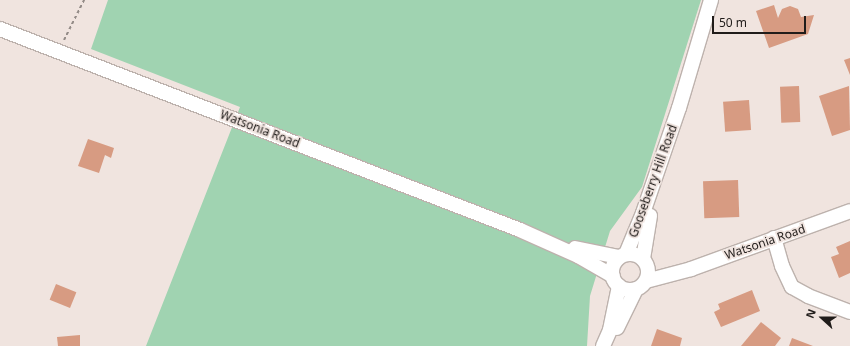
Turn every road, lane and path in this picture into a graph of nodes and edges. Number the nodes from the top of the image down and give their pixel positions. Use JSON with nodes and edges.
{"nodes":[{"id":1,"x":84,"y":0,"type":"edge"},
{"id":2,"x":711,"y":0,"type":"edge"},
{"id":3,"x":0,"y":29,"type":"edge"},
{"id":4,"x":58,"y":51,"type":"junction"},
{"id":5,"x":679,"y":108,"type":"junction"},
{"id":6,"x":850,"y":211,"type":"edge"},
{"id":7,"x":520,"y":230,"type":"junction"},
{"id":8,"x":774,"y":238,"type":"junction"},
{"id":9,"x":623,"y":256,"type":"junction"},
{"id":10,"x":644,"y":260,"type":"junction"},
{"id":11,"x":678,"y":271,"type":"junction"},
{"id":12,"x":616,"y":281,"type":"junction"},
{"id":13,"x":641,"y":285,"type":"junction"},
{"id":14,"x":850,"y":312,"type":"edge"},
{"id":15,"x":602,"y":346,"type":"edge"},
{"id":16,"x":611,"y":346,"type":"edge"}],
"edges":[{"from":1,"to":4,"type":"path"},
{"from":2,"to":5,"type":"street","name":"Gooseberry Hill Road"},
{"from":3,"to":4,"type":"street","name":"Watsonia Road"},
{"from":4,"to":7,"type":"street","name":"Watsonia Road"},
{"from":5,"to":9,"type":"street","name":"Gooseberry Hill Road"},
{"from":5,"to":10,"type":"street","name":"Gooseberry Hill Road"},
{"from":6,"to":8,"type":"street","name":"Watsonia Road"},
{"from":7,"to":9,"type":"street","name":"Watsonia Road"},
{"from":7,"to":12,"type":"street","name":"Watsonia Road"},
{"from":8,"to":11,"type":"street","name":"Watsonia Road"},
{"from":8,"to":14,"type":"street"},
{"from":9,"to":10,"type":"street"},
{"from":9,"to":12,"type":"street"},
{"from":10,"to":11,"type":"street","name":"Watsonia Road"},
{"from":10,"to":13,"type":"street"},
{"from":11,"to":13,"type":"street","name":"Watsonia Road"},
{"from":12,"to":13,"type":"street"},
{"from":12,"to":15,"type":"street"},
{"from":13,"to":16,"type":"street"}]}
